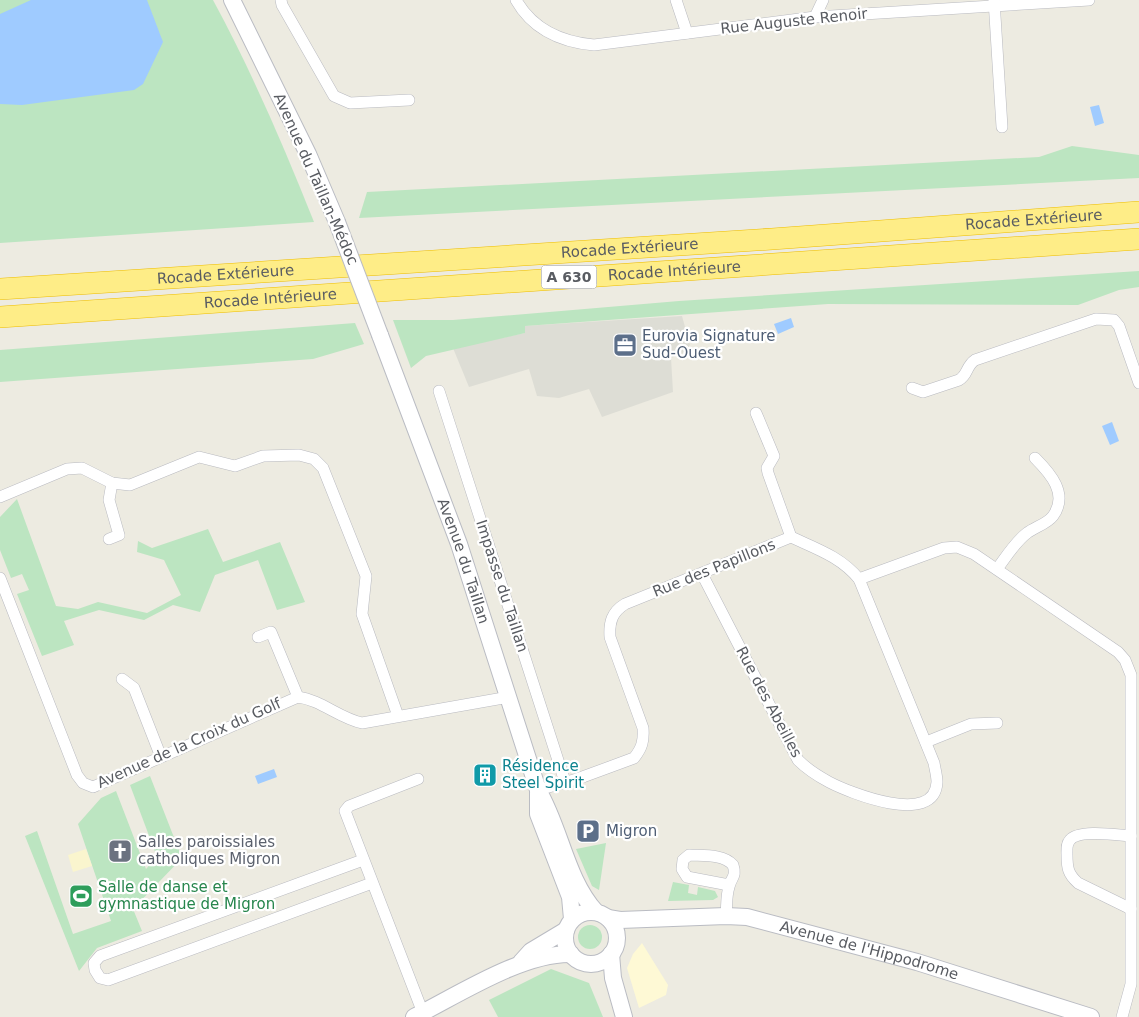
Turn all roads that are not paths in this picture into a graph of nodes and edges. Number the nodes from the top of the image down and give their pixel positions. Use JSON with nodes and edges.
{"nodes":[{"id":1,"x":232,"y":0,"type":"edge"},
{"id":2,"x":281,"y":0,"type":"edge"},
{"id":3,"x":516,"y":0,"type":"edge"},
{"id":4,"x":676,"y":0,"type":"edge"},
{"id":5,"x":823,"y":0,"type":"edge"},
{"id":6,"x":1089,"y":0,"type":"edge"},
{"id":7,"x":994,"y":3,"type":"edge"},
{"id":8,"x":814,"y":17,"type":"junction"},
{"id":9,"x":687,"y":32,"type":"junction"},
{"id":10,"x":410,"y":100,"type":"dead end"},
{"id":11,"x":1002,"y":126,"type":"dead end"},
{"id":12,"x":1139,"y":212,"type":"edge"},
{"id":13,"x":1139,"y":239,"type":"edge"},
{"id":14,"x":0,"y":290,"type":"edge"},
{"id":15,"x":0,"y":317,"type":"edge"},
{"id":16,"x":380,"y":335,"type":"joint"},
{"id":17,"x":1139,"y":383,"type":"edge"},
{"id":18,"x":912,"y":388,"type":"dead end"},
{"id":19,"x":439,"y":391,"type":"dead end"},
{"id":20,"x":756,"y":413,"type":"dead end"},
{"id":21,"x":1035,"y":458,"type":"dead end"},
{"id":22,"x":112,"y":483,"type":"junction"},
{"id":23,"x":0,"y":497,"type":"edge"},
{"id":24,"x":791,"y":537,"type":"junction"},
{"id":25,"x":109,"y":539,"type":"dead end"},
{"id":26,"x":997,"y":569,"type":"junction"},
{"id":27,"x":702,"y":574,"type":"junction"},
{"id":28,"x":0,"y":578,"type":"edge"},
{"id":29,"x":860,"y":579,"type":"junction"},
{"id":30,"x":258,"y":637,"type":"dead end"},
{"id":31,"x":122,"y":679,"type":"dead end"},
{"id":32,"x":298,"y":697,"type":"junction"},
{"id":33,"x":509,"y":697,"type":"junction"},
{"id":34,"x":1135,"y":704,"type":"edge"},
{"id":35,"x":398,"y":716,"type":"junction"},
{"id":36,"x":997,"y":723,"type":"dead end"},
{"id":37,"x":926,"y":742,"type":"junction"},
{"id":38,"x":161,"y":757,"type":"junction"},
{"id":39,"x":418,"y":779,"type":"dead end"},
{"id":40,"x":565,"y":782,"type":"junction"},
{"id":41,"x":538,"y":790,"type":"junction"},
{"id":42,"x":1131,"y":836,"type":"junction"},
{"id":43,"x":363,"y":860,"type":"junction"},
{"id":44,"x":372,"y":883,"type":"junction"},
{"id":45,"x":729,"y":885,"type":"dead end"},
{"id":46,"x":1131,"y":909,"type":"junction"},
{"id":47,"x":602,"y":915,"type":"junction"},
{"id":48,"x":726,"y":916,"type":"junction"},
{"id":49,"x":642,"y":919,"type":"junction"},
{"id":50,"x":569,"y":925,"type":"junction"},
{"id":51,"x":614,"y":948,"type":"junction"},
{"id":52,"x":571,"y":954,"type":"junction"},
{"id":53,"x":590,"y":964,"type":"junction"},
{"id":54,"x":517,"y":965,"type":"junction"},
{"id":55,"x":622,"y":1012,"type":"edge"},
{"id":56,"x":419,"y":1015,"type":"edge"},
{"id":57,"x":1091,"y":1017,"type":"edge"},
{"id":58,"x":1122,"y":1017,"type":"edge"}],
"edges":[{"from":1,"to":16,"type":"street","name":"Avenue du Taillan-Médoc","bridge":true},
{"from":2,"to":10,"type":"street"},
{"from":3,"to":9,"type":"street","name":"Rue Auguste Renoir"},
{"from":4,"to":9,"type":"street"},
{"from":5,"to":8,"type":"street"},
{"from":6,"to":7,"type":"street","name":"Rue Auguste Renoir"},
{"from":7,"to":8,"type":"street","name":"Rue Auguste Renoir"},
{"from":7,"to":11,"type":"street"},
{"from":8,"to":9,"type":"street","name":"Rue Auguste Renoir"},
{"from":12,"to":14,"type":"highway","name":"Rocade Extérieure","number":"A 630"},
{"from":13,"to":15,"type":"highway","name":"Rocade Intérieure","number":"A 630"},
{"from":16,"to":33,"type":"street","name":"Avenue du Taillan"},
{"from":17,"to":18,"type":"street"},
{"from":19,"to":40,"type":"street","name":"Impasse du Taillan"},
{"from":20,"to":24,"type":"street"},
{"from":21,"to":26,"type":"street"},
{"from":22,"to":23,"type":"street"},
{"from":22,"to":25,"type":"street"},
{"from":22,"to":35,"type":"street"},
{"from":24,"to":27,"type":"street","name":"Rue des Papillons"},
{"from":24,"to":29,"type":"street","name":"Rue des Papillons"},
{"from":26,"to":29,"type":"street"},
{"from":26,"to":34,"type":"street"},
{"from":27,"to":37,"type":"street","name":"Rue des Abeilles"},
{"from":27,"to":40,"type":"street","name":"Rue des Papillons"},
{"from":28,"to":38,"type":"street","name":"Avenue de la Croix du Golf"},
{"from":29,"to":37,"type":"street","name":"Rue des Abeilles"},
{"from":30,"to":32,"type":"street"},
{"from":31,"to":38,"type":"street"},
{"from":32,"to":35,"type":"street","name":"Avenue de la Croix du Golf"},
{"from":32,"to":38,"type":"street","name":"Avenue de la Croix du Golf"},
{"from":33,"to":35,"type":"street","name":"Avenue de la Croix du Golf"},
{"from":33,"to":41,"type":"street","name":"Avenue du Taillan"},
{"from":34,"to":42,"type":"street"},
{"from":36,"to":37,"type":"street"},
{"from":39,"to":43,"type":"street"},
{"from":40,"to":41,"type":"street","name":"Rue des Papillons"},
{"from":41,"to":47,"type":"street","name":"Avenue du Taillan"},
{"from":41,"to":50,"type":"street","name":"Avenue du Taillan"},
{"from":42,"to":46,"type":"street"},
{"from":42,"to":46,"type":"street"},
{"from":43,"to":44,"type":"street"},
{"from":43,"to":44,"type":"street"},
{"from":44,"to":56,"type":"street"},
{"from":45,"to":48,"type":"street"},
{"from":46,"to":58,"type":"street"},
{"from":47,"to":49,"type":"street","name":"Avenue de l'Hippodrome"},
{"from":47,"to":50,"type":"street"},
{"from":47,"to":51,"type":"street"},
{"from":48,"to":49,"type":"street","name":"Avenue de l'Hippodrome"},
{"from":48,"to":57,"type":"street","name":"Avenue de l'Hippodrome"},
{"from":49,"to":51,"type":"street"},
{"from":50,"to":52,"type":"street"},
{"from":50,"to":54,"type":"street"},
{"from":51,"to":53,"type":"street"},
{"from":51,"to":55,"type":"street"},
{"from":52,"to":53,"type":"street"},
{"from":52,"to":54,"type":"street"},
{"from":53,"to":55,"type":"street"},
{"from":54,"to":56,"type":"street"}]}
